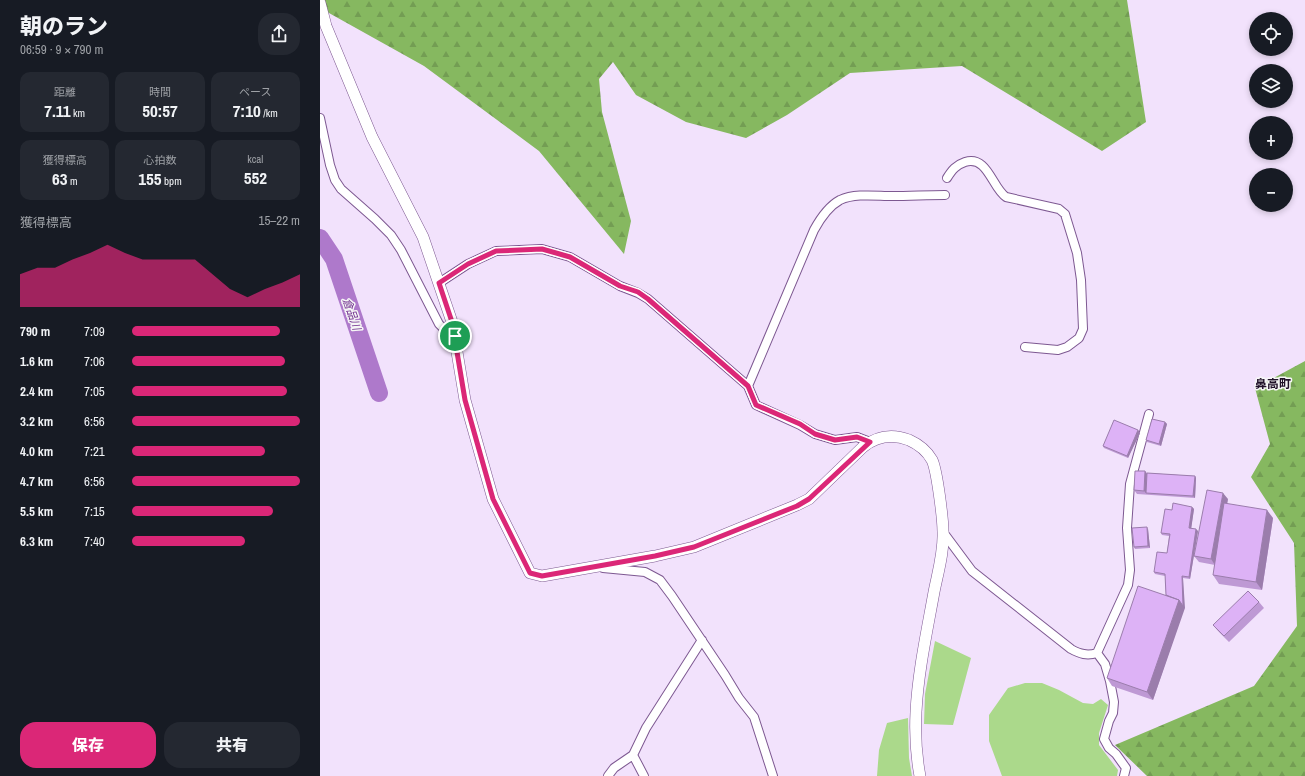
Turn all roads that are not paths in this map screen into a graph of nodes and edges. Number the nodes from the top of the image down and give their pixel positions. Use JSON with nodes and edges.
{"nodes":[{"id":1,"x":320,"y":3,"type":"edge"},
{"id":2,"x":320,"y":118,"type":"edge"},
{"id":3,"x":947,"y":178,"type":"dead end"},
{"id":4,"x":945,"y":195,"type":"dead end"},
{"id":5,"x":439,"y":283,"type":"junction"},
{"id":6,"x":455,"y":336,"type":"junction"},
{"id":7,"x":1025,"y":347,"type":"dead end"},
{"id":8,"x":748,"y":386,"type":"junction"},
{"id":9,"x":1149,"y":414,"type":"dead end"},
{"id":10,"x":870,"y":442,"type":"junction"},
{"id":11,"x":943,"y":532,"type":"junction"},
{"id":12,"x":595,"y":567,"type":"junction"},
{"id":13,"x":702,"y":640,"type":"junction"},
{"id":14,"x":1097,"y":653,"type":"junction"},
{"id":15,"x":633,"y":755,"type":"junction"},
{"id":16,"x":771,"y":774,"type":"edge"},
{"id":17,"x":608,"y":776,"type":"edge"},
{"id":18,"x":644,"y":776,"type":"edge"},
{"id":19,"x":920,"y":776,"type":"edge"},
{"id":20,"x":1124,"y":776,"type":"edge"}],
"edges":[{"from":1,"to":5,"type":"street"},
{"from":2,"to":6,"type":"street"},
{"from":3,"to":7,"type":"street"},
{"from":4,"to":8,"type":"street"},
{"from":5,"to":6,"type":"street"},
{"from":5,"to":8,"type":"street"},
{"from":6,"to":12,"type":"street"},
{"from":8,"to":10,"type":"street"},
{"from":9,"to":14,"type":"street"},
{"from":10,"to":11,"type":"street"},
{"from":10,"to":12,"type":"street"},
{"from":11,"to":14,"type":"street"},
{"from":11,"to":19,"type":"street"},
{"from":12,"to":13,"type":"street"},
{"from":13,"to":15,"type":"street"},
{"from":13,"to":16,"type":"street"},
{"from":14,"to":20,"type":"street"},
{"from":15,"to":17,"type":"street"},
{"from":15,"to":18,"type":"street"}]}
